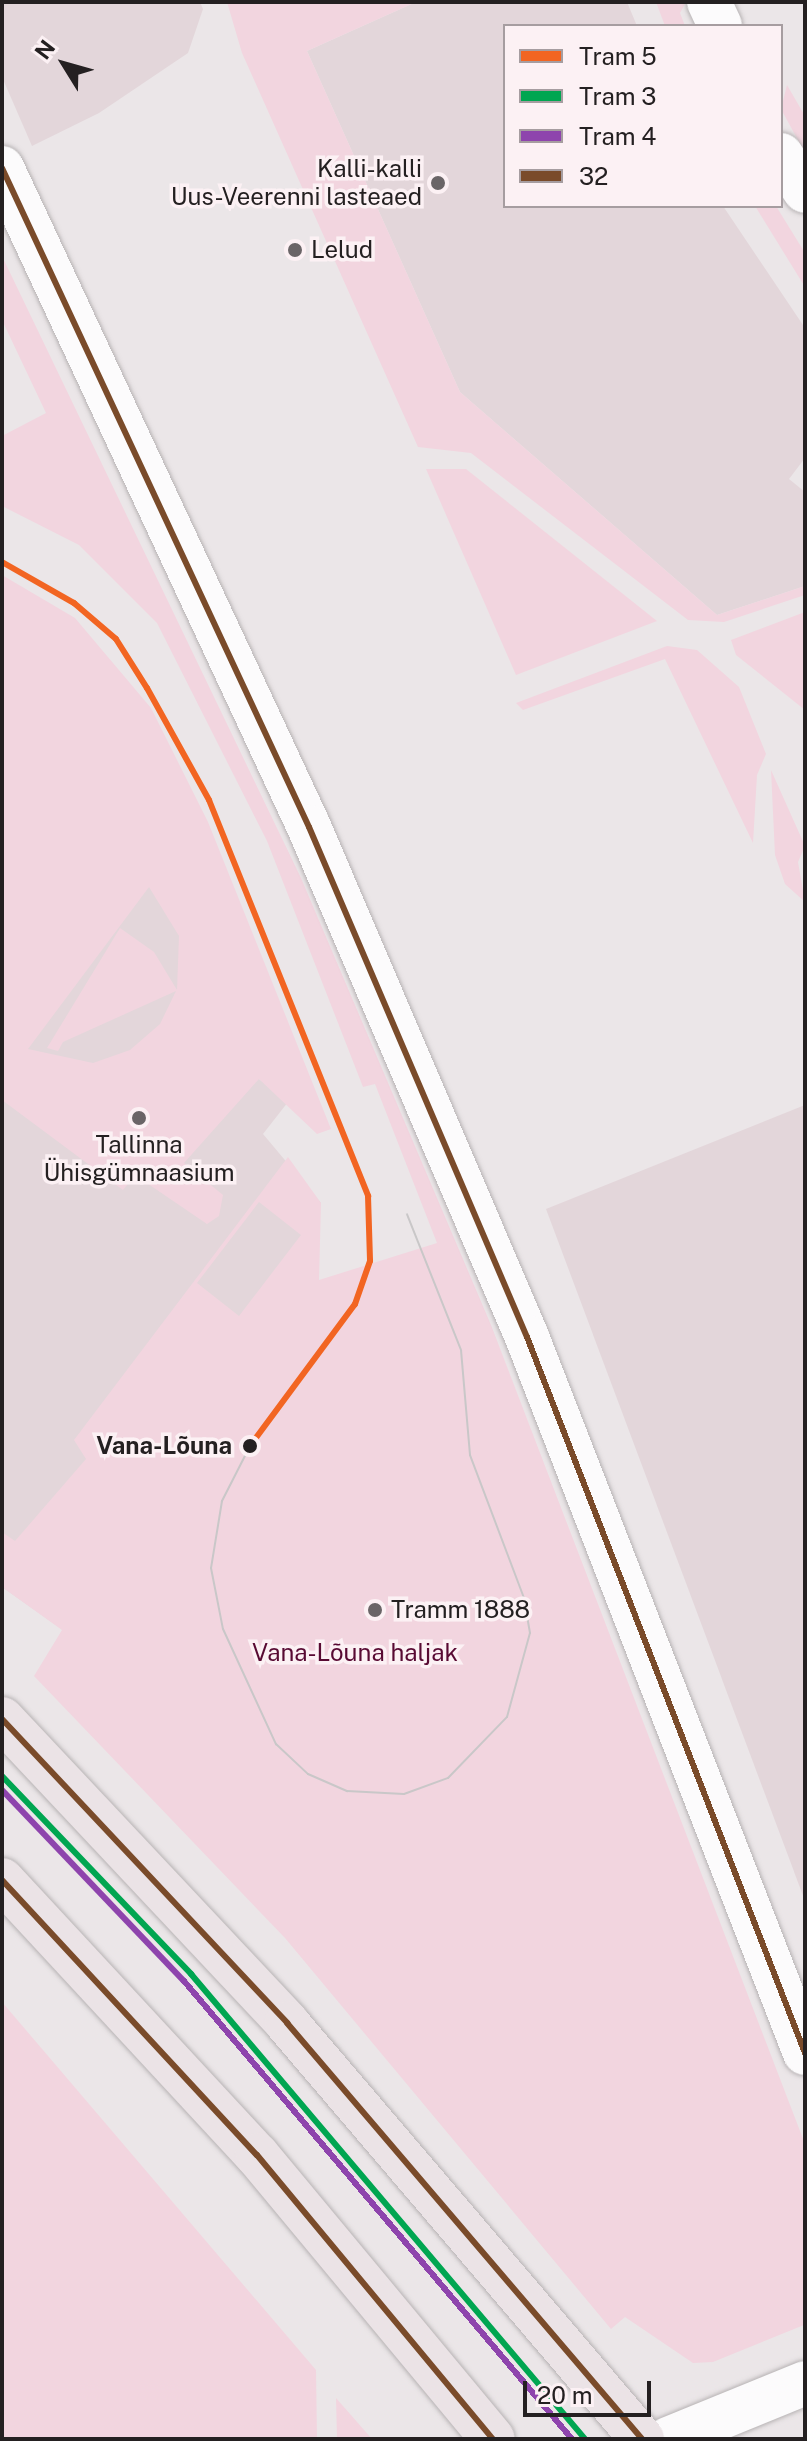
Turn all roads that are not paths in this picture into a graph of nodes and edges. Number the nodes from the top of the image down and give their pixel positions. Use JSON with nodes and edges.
{"nodes":[{"id":1,"x":709,"y":2,"type":"edge"},
{"id":2,"x":719,"y":24,"type":"edge"},
{"id":3,"x":783,"y":158,"type":"edge"},
{"id":4,"x":2,"y":168,"type":"edge"},
{"id":5,"x":805,"y":191,"type":"edge"},
{"id":6,"x":2,"y":1719,"type":"edge"},
{"id":7,"x":2,"y":1880,"type":"edge"},
{"id":8,"x":805,"y":2053,"type":"edge"},
{"id":9,"x":805,"y":2383,"type":"edge"},
{"id":10,"x":493,"y":2439,"type":"edge"},
{"id":11,"x":642,"y":2439,"type":"edge"},
{"id":12,"x":668,"y":2439,"type":"edge"}],
"edges":[{"from":1,"to":2,"type":"street"},
{"from":3,"to":5,"type":"street"},
{"from":4,"to":8,"type":"street"},
{"from":6,"to":11,"type":"main road"},
{"from":7,"to":10,"type":"main road"},
{"from":9,"to":12,"type":"street"}]}
